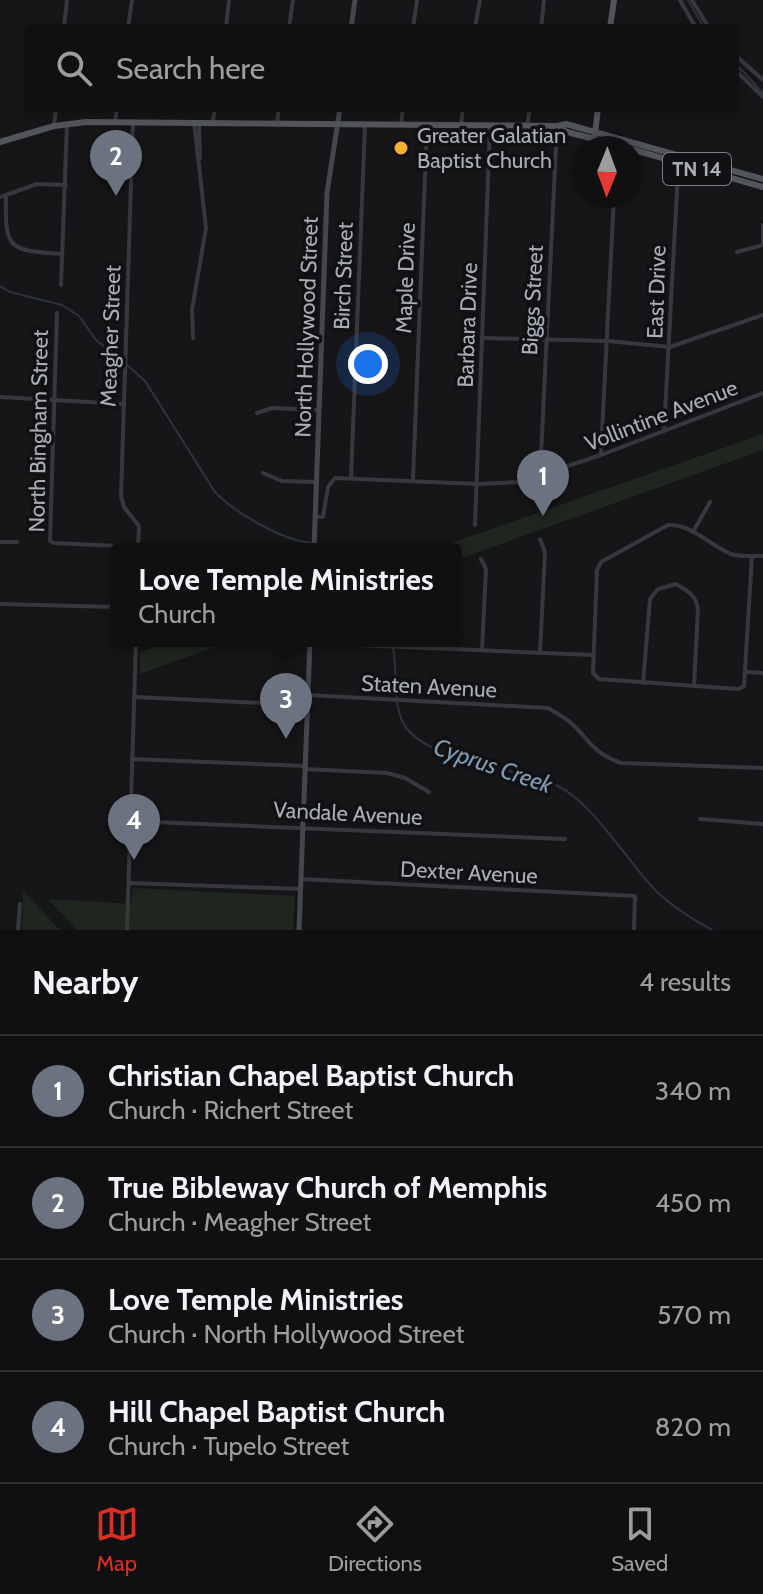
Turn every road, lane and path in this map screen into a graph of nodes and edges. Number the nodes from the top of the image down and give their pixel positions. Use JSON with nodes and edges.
{"nodes":[{"id":1,"x":67,"y":0,"type":"edge"},
{"id":2,"x":132,"y":0,"type":"edge"},
{"id":3,"x":229,"y":0,"type":"edge"},
{"id":4,"x":293,"y":0,"type":"edge"},
{"id":5,"x":355,"y":0,"type":"edge"},
{"id":6,"x":417,"y":0,"type":"edge"},
{"id":7,"x":480,"y":0,"type":"edge"},
{"id":8,"x":544,"y":0,"type":"edge"},
{"id":9,"x":614,"y":0,"type":"edge"},
{"id":10,"x":680,"y":0,"type":"edge"},
{"id":11,"x":692,"y":0,"type":"edge"},
{"id":12,"x":64,"y":24,"type":"edge"},
{"id":13,"x":129,"y":24,"type":"edge"},
{"id":14,"x":226,"y":24,"type":"edge"},
{"id":15,"x":290,"y":24,"type":"edge"},
{"id":16,"x":352,"y":24,"type":"edge"},
{"id":17,"x":414,"y":24,"type":"edge"},
{"id":18,"x":476,"y":24,"type":"edge"},
{"id":19,"x":541,"y":24,"type":"edge"},
{"id":20,"x":611,"y":24,"type":"edge"},
{"id":21,"x":694,"y":24,"type":"edge"},
{"id":22,"x":707,"y":24,"type":"edge"},
{"id":23,"x":739,"y":59,"type":"edge"},
{"id":24,"x":739,"y":74,"type":"edge"},
{"id":25,"x":763,"y":80,"type":"edge"},
{"id":26,"x":763,"y":97,"type":"edge"},
{"id":27,"x":56,"y":112,"type":"edge"},
{"id":28,"x":116,"y":112,"type":"edge"},
{"id":29,"x":214,"y":112,"type":"edge"},
{"id":30,"x":278,"y":112,"type":"edge"},
{"id":31,"x":339,"y":112,"type":"edge"},
{"id":32,"x":402,"y":112,"type":"edge"},
{"id":33,"x":463,"y":112,"type":"edge"},
{"id":34,"x":529,"y":112,"type":"edge"},
{"id":35,"x":597,"y":112,"type":"edge"},
{"id":36,"x":598,"y":112,"type":"edge"},
{"id":37,"x":133,"y":121,"type":"junction"},
{"id":38,"x":196,"y":121,"type":"junction"},
{"id":39,"x":213,"y":121,"type":"junction"},
{"id":40,"x":115,"y":122,"type":"junction"},
{"id":41,"x":277,"y":122,"type":"junction"},
{"id":42,"x":338,"y":123,"type":"junction"},
{"id":43,"x":365,"y":123,"type":"junction"},
{"id":44,"x":67,"y":124,"type":"junction"},
{"id":45,"x":401,"y":124,"type":"junction"},
{"id":46,"x":427,"y":124,"type":"junction"},
{"id":47,"x":461,"y":125,"type":"junction"},
{"id":48,"x":490,"y":125,"type":"junction"},
{"id":49,"x":54,"y":126,"type":"junction"},
{"id":50,"x":527,"y":126,"type":"junction"},
{"id":51,"x":557,"y":126,"type":"junction"},
{"id":52,"x":582,"y":128,"type":"junction"},
{"id":53,"x":594,"y":134,"type":"junction"},
{"id":54,"x":599,"y":136,"type":"edge"},
{"id":55,"x":0,"y":142,"type":"edge"},
{"id":56,"x":643,"y":148,"type":"edge"},
{"id":57,"x":643,"y":152,"type":"edge"},
{"id":58,"x":679,"y":154,"type":"junction"},
{"id":59,"x":677,"y":163,"type":"junction"},
{"id":60,"x":763,"y":179,"type":"edge"},
{"id":61,"x":66,"y":185,"type":"junction"},
{"id":62,"x":763,"y":187,"type":"edge"},
{"id":63,"x":6,"y":195,"type":"junction"},
{"id":64,"x":0,"y":197,"type":"edge"},
{"id":65,"x":614,"y":208,"type":"edge"},
{"id":66,"x":763,"y":225,"type":"edge"},
{"id":67,"x":763,"y":245,"type":"edge"},
{"id":68,"x":737,"y":252,"type":"dead end"},
{"id":69,"x":61,"y":254,"type":"junction"},
{"id":70,"x":61,"y":285,"type":"dead end"},
{"id":71,"x":57,"y":313,"type":"dead end"},
{"id":72,"x":763,"y":315,"type":"edge"},
{"id":73,"x":193,"y":338,"type":"dead end"},
{"id":74,"x":482,"y":338,"type":"junction"},
{"id":75,"x":546,"y":339,"type":"junction"},
{"id":76,"x":608,"y":341,"type":"junction"},
{"id":77,"x":670,"y":347,"type":"junction"},
{"id":78,"x":763,"y":393,"type":"edge"},
{"id":79,"x":0,"y":397,"type":"edge"},
{"id":80,"x":55,"y":398,"type":"junction"},
{"id":81,"x":124,"y":404,"type":"junction"},
{"id":82,"x":319,"y":410,"type":"junction"},
{"id":83,"x":257,"y":413,"type":"dead end"},
{"id":84,"x":664,"y":431,"type":"junction"},
{"id":85,"x":601,"y":455,"type":"junction"},
{"id":86,"x":263,"y":473,"type":"dead end"},
{"id":87,"x":540,"y":476,"type":"junction"},
{"id":88,"x":351,"y":478,"type":"junction"},
{"id":89,"x":413,"y":480,"type":"junction"},
{"id":90,"x":316,"y":482,"type":"junction"},
{"id":91,"x":478,"y":484,"type":"junction"},
{"id":92,"x":710,"y":502,"type":"dead end"},
{"id":93,"x":315,"y":517,"type":"junction"},
{"id":94,"x":475,"y":525,"type":"dead end"},
{"id":95,"x":693,"y":532,"type":"junction"},
{"id":96,"x":540,"y":539,"type":"dead end"},
{"id":97,"x":0,"y":542,"type":"edge"},
{"id":98,"x":17,"y":542,"type":"dead end"},
{"id":99,"x":138,"y":543,"type":"edge"},
{"id":100,"x":314,"y":543,"type":"edge"},
{"id":101,"x":110,"y":547,"type":"edge"},
{"id":102,"x":752,"y":556,"type":"junction"},
{"id":103,"x":763,"y":556,"type":"edge"},
{"id":104,"x":481,"y":559,"type":"dead end"},
{"id":105,"x":0,"y":604,"type":"edge"},
{"id":106,"x":110,"y":607,"type":"edge"},
{"id":107,"x":136,"y":647,"type":"edge"},
{"id":108,"x":310,"y":647,"type":"edge"},
{"id":109,"x":454,"y":647,"type":"edge"},
{"id":110,"x":482,"y":650,"type":"junction"},
{"id":111,"x":540,"y":653,"type":"junction"},
{"id":112,"x":593,"y":655,"type":"junction"},
{"id":113,"x":746,"y":672,"type":"junction"},
{"id":114,"x":763,"y":673,"type":"edge"},
{"id":115,"x":643,"y":683,"type":"junction"},
{"id":116,"x":694,"y":686,"type":"junction"},
{"id":117,"x":308,"y":695,"type":"junction"},
{"id":118,"x":134,"y":697,"type":"junction"},
{"id":119,"x":307,"y":705,"type":"junction"},
{"id":120,"x":131,"y":759,"type":"junction"},
{"id":121,"x":306,"y":768,"type":"junction"},
{"id":122,"x":763,"y":768,"type":"edge"},
{"id":123,"x":429,"y":792,"type":"dead end"},
{"id":124,"x":700,"y":819,"type":"dead end"},
{"id":125,"x":130,"y":821,"type":"junction"},
{"id":126,"x":763,"y":824,"type":"edge"},
{"id":127,"x":303,"y":826,"type":"junction"},
{"id":128,"x":565,"y":839,"type":"dead end"},
{"id":129,"x":301,"y":879,"type":"junction"},
{"id":130,"x":129,"y":883,"type":"junction"},
{"id":131,"x":301,"y":889,"type":"junction"},
{"id":132,"x":20,"y":904,"type":"dead end"},
{"id":133,"x":18,"y":930,"type":"edge"},
{"id":134,"x":127,"y":930,"type":"edge"},
{"id":135,"x":299,"y":930,"type":"edge"},
{"id":136,"x":634,"y":930,"type":"edge"}],
"edges":[{"from":1,"to":12,"type":"street"},
{"from":2,"to":13,"type":"street"},
{"from":3,"to":14,"type":"street"},
{"from":4,"to":15,"type":"street"},
{"from":5,"to":16,"type":"main road"},
{"from":6,"to":17,"type":"street"},
{"from":7,"to":18,"type":"street"},
{"from":8,"to":19,"type":"street"},
{"from":9,"to":20,"type":"main road"},
{"from":10,"to":21,"type":"street"},
{"from":11,"to":22,"type":"street"},
{"from":23,"to":25,"type":"street"},
{"from":24,"to":26,"type":"street"},
{"from":27,"to":49,"type":"street"},
{"from":28,"to":40,"type":"street"},
{"from":29,"to":39,"type":"street"},
{"from":30,"to":41,"type":"street"},
{"from":31,"to":42,"type":"main road","name":"North Hollywood Street"},
{"from":32,"to":45,"type":"street"},
{"from":33,"to":47,"type":"street"},
{"from":34,"to":50,"type":"street"},
{"from":35,"to":52,"type":"main road"},
{"from":36,"to":53,"type":"main road"},
{"from":37,"to":38,"type":"main road","number":"TN 14"},
{"from":37,"to":40,"type":"main road","number":"TN 14"},
{"from":37,"to":81,"type":"street","name":"Meagher Street"},
{"from":38,"to":39,"type":"main road","number":"TN 14"},
{"from":38,"to":73,"type":"street"},
{"from":39,"to":41,"type":"main road","number":"TN 14"},
{"from":40,"to":44,"type":"main road","number":"TN 14"},
{"from":41,"to":42,"type":"main road","number":"TN 14"},
{"from":42,"to":43,"type":"main road","number":"TN 14"},
{"from":42,"to":82,"type":"main road","name":"North Hollywood Street"},
{"from":43,"to":45,"type":"main road","number":"TN 14"},
{"from":43,"to":88,"type":"street","name":"Birch Street"},
{"from":44,"to":49,"type":"main road","number":"TN 14"},
{"from":44,"to":61,"type":"street"},
{"from":45,"to":46,"type":"main road","number":"TN 14"},
{"from":46,"to":47,"type":"main road","number":"TN 14"},
{"from":46,"to":89,"type":"street","name":"Maple Drive"},
{"from":47,"to":48,"type":"main road","number":"TN 14"},
{"from":48,"to":50,"type":"main road","number":"TN 14"},
{"from":48,"to":74,"type":"street","name":"Barbara Drive"},
{"from":49,"to":55,"type":"main road","number":"TN 14"},
{"from":50,"to":51,"type":"main road","number":"TN 14"},
{"from":51,"to":52,"type":"main road","number":"TN 14"},
{"from":51,"to":53,"type":"main road","number":"TN 14"},
{"from":51,"to":75,"type":"street","name":"Biggs Street"},
{"from":52,"to":53,"type":"main road","number":"TN 14"},
{"from":53,"to":54,"type":"main road","number":"TN 14"},
{"from":56,"to":58,"type":"main road","number":"TN 14"},
{"from":57,"to":59,"type":"main road","number":"TN 14"},
{"from":58,"to":59,"type":"street","name":"East Drive"},
{"from":58,"to":60,"type":"main road","number":"TN 14"},
{"from":59,"to":62,"type":"main road","number":"TN 14"},
{"from":59,"to":77,"type":"street","name":"East Drive"},
{"from":61,"to":63,"type":"street"},
{"from":61,"to":69,"type":"street"},
{"from":63,"to":64,"type":"street"},
{"from":63,"to":69,"type":"street"},
{"from":65,"to":76,"type":"street"},
{"from":66,"to":67,"type":"street"},
{"from":67,"to":68,"type":"street"},
{"from":69,"to":70,"type":"street"},
{"from":71,"to":80,"type":"street","name":"North Bingham Street"},
{"from":72,"to":77,"type":"street"},
{"from":74,"to":75,"type":"street"},
{"from":74,"to":91,"type":"street","name":"Barbara Drive"},
{"from":75,"to":76,"type":"street"},
{"from":75,"to":87,"type":"street","name":"Biggs Street"},
{"from":76,"to":77,"type":"street"},
{"from":76,"to":85,"type":"street"},
{"from":77,"to":84,"type":"street","name":"East Drive"},
{"from":78,"to":84,"type":"street","name":"Vollintine Avenue"},
{"from":79,"to":80,"type":"street"},
{"from":80,"to":81,"type":"street"},
{"from":80,"to":101,"type":"street","name":"North Bingham Street"},
{"from":81,"to":99,"type":"street","name":"Meagher Street"},
{"from":82,"to":83,"type":"street"},
{"from":82,"to":90,"type":"main road","name":"North Hollywood Street"},
{"from":84,"to":85,"type":"street","name":"Vollintine Avenue"},
{"from":85,"to":87,"type":"street","name":"Vollintine Avenue"},
{"from":86,"to":90,"type":"street"},
{"from":87,"to":91,"type":"street","name":"Vollintine Avenue"},
{"from":88,"to":89,"type":"street","name":"Vollintine Avenue"},
{"from":88,"to":93,"type":"street"},
{"from":89,"to":91,"type":"street","name":"Vollintine Avenue"},
{"from":90,"to":93,"type":"main road","name":"North Hollywood Street"},
{"from":91,"to":94,"type":"street","name":"Barbara Drive"},
{"from":92,"to":95,"type":"street"},
{"from":93,"to":100,"type":"main road","name":"North Hollywood Street"},
{"from":95,"to":102,"type":"street"},
{"from":95,"to":112,"type":"street"},
{"from":96,"to":111,"type":"street"},
{"from":97,"to":98,"type":"street"},
{"from":102,"to":103,"type":"street"},
{"from":102,"to":113,"type":"street"},
{"from":104,"to":110,"type":"street"},
{"from":105,"to":106,"type":"street"},
{"from":107,"to":118,"type":"street"},
{"from":108,"to":117,"type":"main road"},
{"from":109,"to":110,"type":"street"},
{"from":110,"to":111,"type":"street"},
{"from":111,"to":112,"type":"street"},
{"from":112,"to":115,"type":"street"},
{"from":113,"to":114,"type":"street"},
{"from":113,"to":116,"type":"street"},
{"from":115,"to":116,"type":"street"},
{"from":115,"to":116,"type":"street"},
{"from":117,"to":119,"type":"main road"},
{"from":117,"to":122,"type":"street","name":"Staten Avenue"},
{"from":118,"to":119,"type":"street"},
{"from":118,"to":120,"type":"street"},
{"from":119,"to":121,"type":"main road"},
{"from":120,"to":121,"type":"street"},
{"from":120,"to":125,"type":"street"},
{"from":121,"to":123,"type":"street"},
{"from":121,"to":127,"type":"main road"},
{"from":124,"to":126,"type":"street"},
{"from":125,"to":127,"type":"street","name":"Vandale Avenue"},
{"from":125,"to":130,"type":"street"},
{"from":127,"to":128,"type":"street","name":"Vandale Avenue"},
{"from":127,"to":129,"type":"main road"},
{"from":129,"to":131,"type":"main road"},
{"from":129,"to":136,"type":"street","name":"Dexter Avenue"},
{"from":130,"to":131,"type":"street"},
{"from":130,"to":134,"type":"street"},
{"from":131,"to":135,"type":"main road"},
{"from":132,"to":133,"type":"street"}]}
